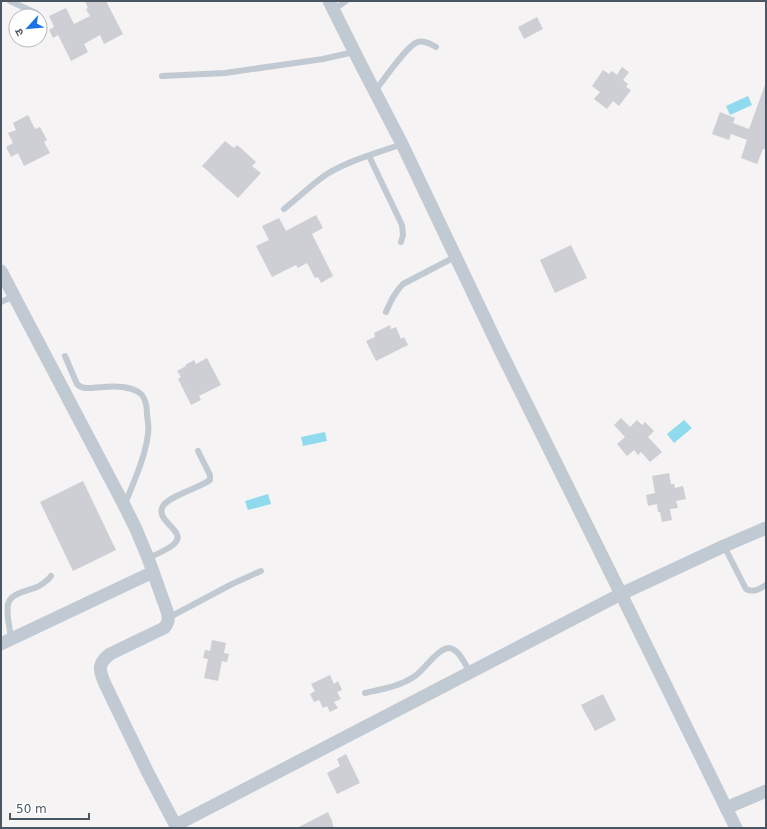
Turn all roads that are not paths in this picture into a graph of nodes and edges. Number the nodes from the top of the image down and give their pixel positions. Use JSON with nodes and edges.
{"nodes":[{"id":1,"x":10,"y":1,"type":"edge"},
{"id":2,"x":346,"y":1,"type":"edge"},
{"id":3,"x":331,"y":5,"type":"edge"},
{"id":4,"x":25,"y":8,"type":"edge"},
{"id":5,"x":436,"y":47,"type":"dead end"},
{"id":6,"x":354,"y":52,"type":"junction"},
{"id":7,"x":162,"y":76,"type":"dead end"},
{"id":8,"x":374,"y":91,"type":"junction"},
{"id":9,"x":402,"y":144,"type":"junction"},
{"id":10,"x":370,"y":156,"type":"junction"},
{"id":11,"x":284,"y":209,"type":"dead end"},
{"id":12,"x":401,"y":242,"type":"dead end"},
{"id":13,"x":455,"y":257,"type":"junction"},
{"id":14,"x":1,"y":271,"type":"edge"},
{"id":15,"x":14,"y":296,"type":"junction"},
{"id":16,"x":1,"y":302,"type":"edge"},
{"id":17,"x":386,"y":312,"type":"dead end"},
{"id":18,"x":65,"y":356,"type":"dead end"},
{"id":19,"x":198,"y":451,"type":"dead end"},
{"id":20,"x":124,"y":505,"type":"junction"},
{"id":21,"x":766,"y":528,"type":"edge"},
{"id":22,"x":724,"y":546,"type":"junction"},
{"id":23,"x":148,"y":558,"type":"junction"},
{"id":24,"x":261,"y":570,"type":"dead end"},
{"id":25,"x":152,"y":572,"type":"junction"},
{"id":26,"x":51,"y":576,"type":"dead end"},
{"id":27,"x":766,"y":585,"type":"edge"},
{"id":28,"x":621,"y":594,"type":"junction"},
{"id":29,"x":168,"y":618,"type":"junction"},
{"id":30,"x":6,"y":641,"type":"edge"},
{"id":31,"x":470,"y":673,"type":"junction"},
{"id":32,"x":365,"y":693,"type":"dead end"},
{"id":33,"x":766,"y":791,"type":"edge"},
{"id":34,"x":726,"y":808,"type":"junction"},
{"id":35,"x":176,"y":827,"type":"edge"},
{"id":36,"x":736,"y":828,"type":"edge"}],
"edges":[{"from":1,"to":4,"type":"lane"},
{"from":2,"to":3,"type":"lane"},
{"from":3,"to":6,"type":"street"},
{"from":5,"to":8,"type":"lane"},
{"from":6,"to":7,"type":"lane"},
{"from":6,"to":8,"type":"street"},
{"from":8,"to":9,"type":"street"},
{"from":9,"to":10,"type":"lane"},
{"from":9,"to":13,"type":"street"},
{"from":10,"to":11,"type":"lane"},
{"from":10,"to":12,"type":"lane"},
{"from":13,"to":17,"type":"lane"},
{"from":13,"to":28,"type":"street"},
{"from":14,"to":15,"type":"street"},
{"from":15,"to":16,"type":"lane"},
{"from":15,"to":20,"type":"street"},
{"from":18,"to":20,"type":"lane"},
{"from":19,"to":23,"type":"lane"},
{"from":20,"to":23,"type":"street"},
{"from":21,"to":22,"type":"street"},
{"from":22,"to":27,"type":"lane"},
{"from":22,"to":28,"type":"street"},
{"from":23,"to":25,"type":"street"},
{"from":24,"to":29,"type":"lane"},
{"from":25,"to":29,"type":"street"},
{"from":25,"to":30,"type":"street"},
{"from":26,"to":30,"type":"lane"},
{"from":28,"to":31,"type":"street"},
{"from":28,"to":34,"type":"street"},
{"from":29,"to":35,"type":"street"},
{"from":31,"to":32,"type":"lane"},
{"from":31,"to":35,"type":"street"},
{"from":33,"to":34,"type":"street"},
{"from":34,"to":36,"type":"street"}]}
